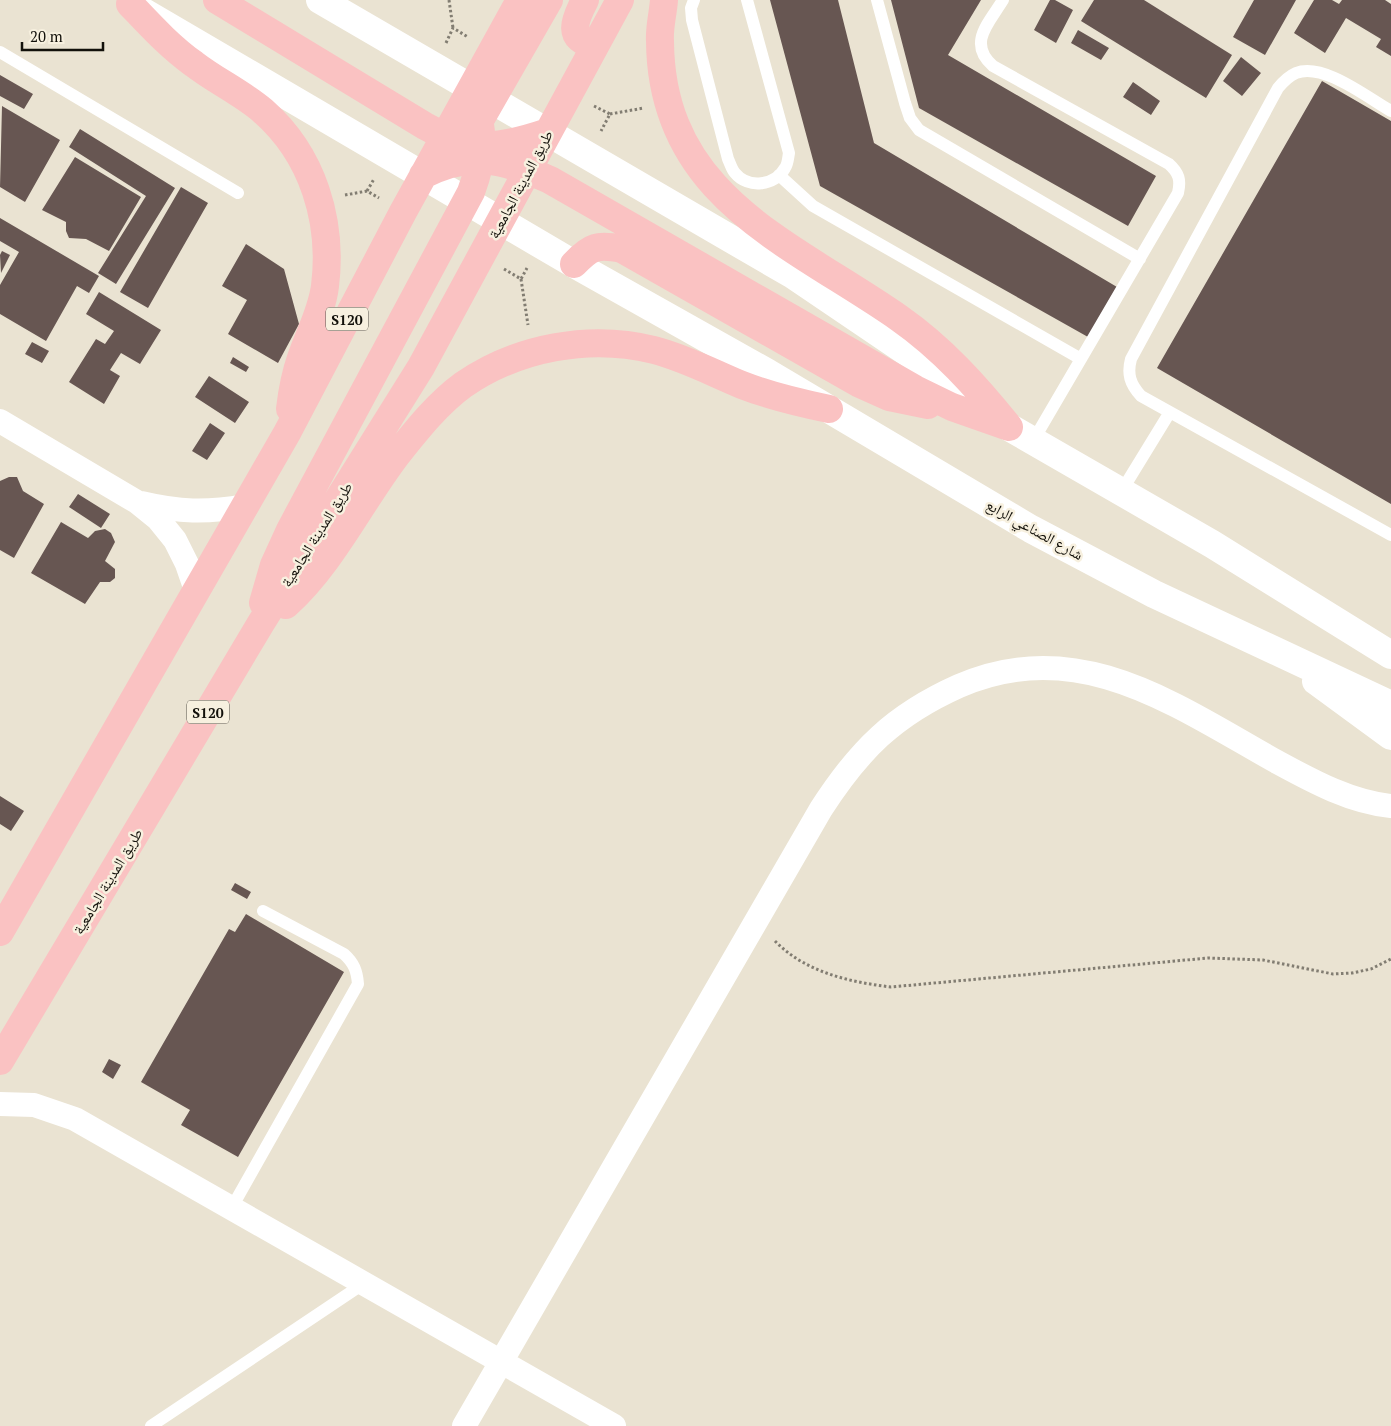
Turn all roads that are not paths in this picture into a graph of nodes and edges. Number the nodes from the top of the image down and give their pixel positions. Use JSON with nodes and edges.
{"nodes":[{"id":1,"x":217,"y":0,"type":"edge"},
{"id":2,"x":320,"y":0,"type":"edge"},
{"id":3,"x":520,"y":0,"type":"edge"},
{"id":4,"x":549,"y":0,"type":"edge"},
{"id":5,"x":585,"y":0,"type":"edge"},
{"id":6,"x":620,"y":0,"type":"edge"},
{"id":7,"x":664,"y":0,"type":"edge"},
{"id":8,"x":694,"y":0,"type":"edge"},
{"id":9,"x":748,"y":0,"type":"edge"},
{"id":10,"x":877,"y":0,"type":"edge"},
{"id":11,"x":1002,"y":0,"type":"edge"},
{"id":12,"x":127,"y":2,"type":"edge"},
{"id":13,"x":596,"y":44,"type":"junction"},
{"id":14,"x":0,"y":52,"type":"edge"},
{"id":15,"x":480,"y":102,"type":"junction"},
{"id":16,"x":1391,"y":112,"type":"edge"},
{"id":17,"x":548,"y":132,"type":"junction"},
{"id":18,"x":444,"y":137,"type":"junction"},
{"id":19,"x":474,"y":165,"type":"junction"},
{"id":20,"x":528,"y":170,"type":"junction"},
{"id":21,"x":423,"y":175,"type":"junction"},
{"id":22,"x":779,"y":175,"type":"junction"},
{"id":23,"x":238,"y":193,"type":"dead end"},
{"id":24,"x":500,"y":221,"type":"junction"},
{"id":25,"x":1140,"y":259,"type":"junction"},
{"id":26,"x":574,"y":264,"type":"junction"},
{"id":27,"x":1081,"y":359,"type":"junction"},
{"id":28,"x":952,"y":407,"type":"junction"},
{"id":29,"x":829,"y":409,"type":"junction"},
{"id":30,"x":1170,"y":412,"type":"junction"},
{"id":31,"x":0,"y":421,"type":"edge"},
{"id":32,"x":1009,"y":427,"type":"junction"},
{"id":33,"x":287,"y":432,"type":"junction"},
{"id":34,"x":1033,"y":441,"type":"junction"},
{"id":35,"x":1122,"y":492,"type":"junction"},
{"id":36,"x":137,"y":502,"type":"junction"},
{"id":37,"x":245,"y":506,"type":"junction"},
{"id":38,"x":1391,"y":535,"type":"edge"},
{"id":39,"x":196,"y":590,"type":"junction"},
{"id":40,"x":1328,"y":616,"type":"junction"},
{"id":41,"x":261,"y":623,"type":"junction"},
{"id":42,"x":1391,"y":641,"type":"edge"},
{"id":43,"x":1276,"y":649,"type":"junction"},
{"id":44,"x":1391,"y":655,"type":"edge"},
{"id":45,"x":1391,"y":705,"type":"edge"},
{"id":46,"x":1391,"y":736,"type":"edge"},
{"id":47,"x":1391,"y":806,"type":"edge"},
{"id":48,"x":263,"y":911,"type":"dead end"},
{"id":49,"x":0,"y":932,"type":"edge"},
{"id":50,"x":0,"y":1061,"type":"edge"},
{"id":51,"x":0,"y":1104,"type":"edge"},
{"id":52,"x":231,"y":1208,"type":"junction"},
{"id":53,"x":363,"y":1284,"type":"junction"},
{"id":54,"x":503,"y":1361,"type":"junction"},
{"id":55,"x":607,"y":1424,"type":"edge"},
{"id":56,"x":151,"y":1426,"type":"edge"},
{"id":57,"x":464,"y":1426,"type":"edge"}],
"edges":[{"from":1,"to":18,"type":"main road"},
{"from":2,"to":15,"type":"main road"},
{"from":3,"to":15,"type":"main road","number":"S120"},
{"from":4,"to":15,"type":"main road"},
{"from":5,"to":13,"type":"main road"},
{"from":6,"to":13,"type":"main road","name":"طريق المدينة الجامعية","number":"S120"},
{"from":7,"to":32,"type":"main road"},
{"from":8,"to":22,"type":"lane"},
{"from":9,"to":22,"type":"lane"},
{"from":10,"to":25,"type":"lane"},
{"from":11,"to":25,"type":"lane"},
{"from":12,"to":21,"type":"main road"},
{"from":12,"to":33,"type":"main road"},
{"from":13,"to":17,"type":"main road","name":"طريق المدينة الجامعية","number":"S120"},
{"from":14,"to":23,"type":"lane"},
{"from":15,"to":17,"type":"main road"},
{"from":15,"to":18,"type":"main road","number":"S120"},
{"from":15,"to":19,"type":"main road"},
{"from":16,"to":30,"type":"lane"},
{"from":17,"to":19,"type":"main road"},
{"from":17,"to":20,"type":"main road","name":"طريق المدينة الجامعية","number":"S120"},
{"from":17,"to":32,"type":"main road"},
{"from":18,"to":19,"type":"main road"},
{"from":18,"to":21,"type":"main road","number":"S120"},
{"from":19,"to":20,"type":"main road"},
{"from":19,"to":21,"type":"main road"},
{"from":19,"to":21,"type":"main road"},
{"from":19,"to":24,"type":"main road"},
{"from":19,"to":41,"type":"main road"},
{"from":20,"to":24,"type":"main road","name":"طريق المدينة الجامعية","number":"S120"},
{"from":20,"to":28,"type":"main road"},
{"from":21,"to":33,"type":"main road","number":"S120"},
{"from":22,"to":27,"type":"lane"},
{"from":24,"to":26,"type":"main road","name":"شارع الصناعي الرابع"},
{"from":24,"to":41,"type":"main road","name":"طريق المدينة الجامعية","number":"S120"},
{"from":25,"to":27,"type":"lane"},
{"from":26,"to":28,"type":"main road"},
{"from":26,"to":29,"type":"main road","name":"شارع الصناعي الرابع"},
{"from":27,"to":34,"type":"lane"},
{"from":28,"to":32,"type":"main road"},
{"from":29,"to":41,"type":"main road"},
{"from":29,"to":43,"type":"main road","name":"شارع الصناعي الرابع"},
{"from":30,"to":35,"type":"lane"},
{"from":30,"to":38,"type":"lane"},
{"from":31,"to":36,"type":"street"},
{"from":32,"to":34,"type":"main road"},
{"from":33,"to":37,"type":"main road","number":"S120"},
{"from":34,"to":35,"type":"main road"},
{"from":35,"to":40,"type":"main road"},
{"from":36,"to":37,"type":"street"},
{"from":36,"to":39,"type":"street"},
{"from":37,"to":39,"type":"main road","number":"S120"},
{"from":39,"to":49,"type":"main road","number":"S120"},
{"from":40,"to":42,"type":"main road"},
{"from":40,"to":44,"type":"main road"},
{"from":41,"to":50,"type":"main road","name":"طريق المدينة الجامعية","number":"S120"},
{"from":43,"to":45,"type":"main road","name":"شارع الصناعي الرابع"},
{"from":43,"to":46,"type":"main road"},
{"from":47,"to":54,"type":"street"},
{"from":48,"to":52,"type":"lane"},
{"from":51,"to":52,"type":"street"},
{"from":52,"to":53,"type":"street"},
{"from":53,"to":54,"type":"street"},
{"from":53,"to":56,"type":"lane"},
{"from":54,"to":55,"type":"street"},
{"from":54,"to":57,"type":"street"}]}
